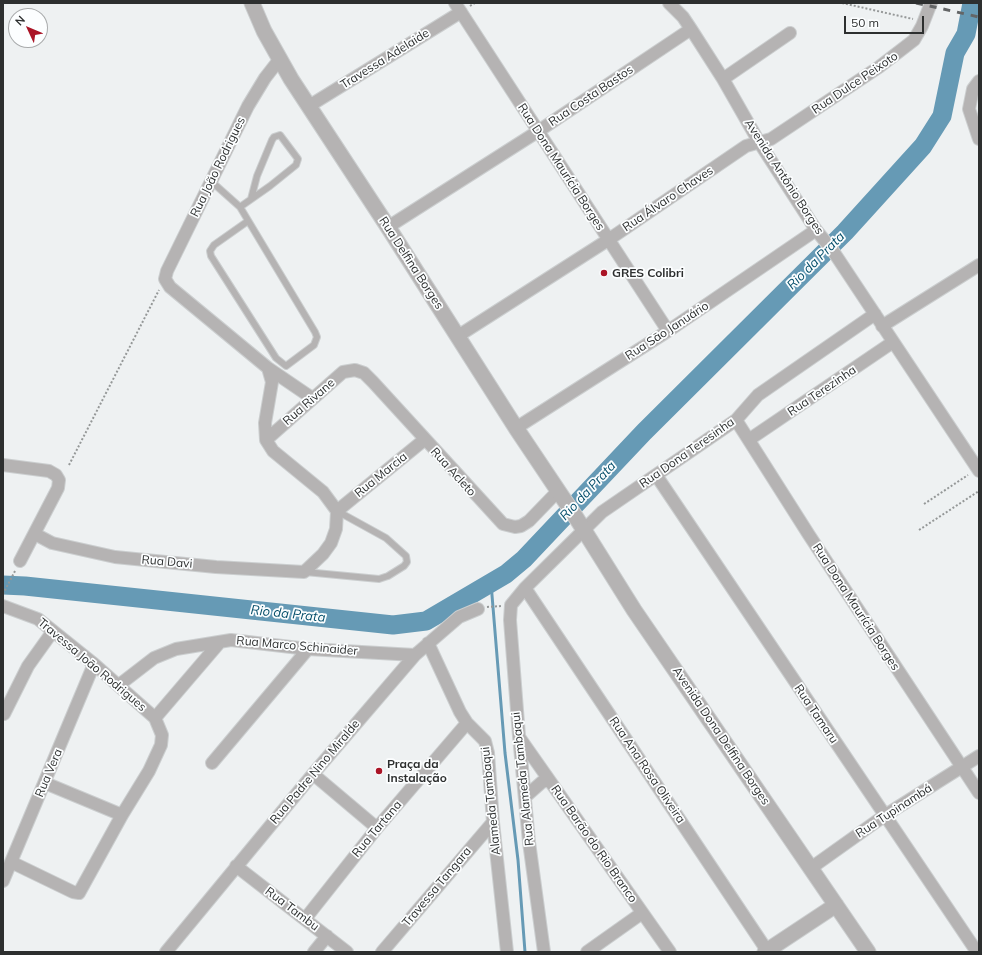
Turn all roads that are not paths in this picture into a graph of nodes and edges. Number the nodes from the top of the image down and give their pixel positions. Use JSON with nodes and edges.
{"nodes":[{"id":1,"x":252,"y":3,"type":"edge"},
{"id":2,"x":669,"y":3,"type":"edge"},
{"id":3,"x":931,"y":3,"type":"edge"},
{"id":4,"x":458,"y":7,"type":"edge"},
{"id":5,"x":691,"y":29,"type":"junction"},
{"id":6,"x":790,"y":33,"type":"dead end"},
{"id":7,"x":279,"y":60,"type":"junction"},
{"id":8,"x":723,"y":79,"type":"junction"},
{"id":9,"x":979,"y":81,"type":"edge"},
{"id":10,"x":308,"y":106,"type":"junction"},
{"id":11,"x":537,"y":132,"type":"junction"},
{"id":12,"x":979,"y":139,"type":"edge"},
{"id":13,"x":759,"y":142,"type":"junction"},
{"id":14,"x":212,"y":182,"type":"junction"},
{"id":15,"x":251,"y":199,"type":"junction"},
{"id":16,"x":240,"y":207,"type":"junction"},
{"id":17,"x":248,"y":221,"type":"junction"},
{"id":18,"x":388,"y":227,"type":"junction"},
{"id":19,"x":819,"y":234,"type":"junction"},
{"id":20,"x":608,"y":240,"type":"junction"},
{"id":21,"x":979,"y":265,"type":"edge"},
{"id":22,"x":875,"y":314,"type":"junction"},
{"id":23,"x":882,"y":326,"type":"junction"},
{"id":24,"x":668,"y":331,"type":"junction"},
{"id":25,"x":458,"y":336,"type":"junction"},
{"id":26,"x":893,"y":342,"type":"junction"},
{"id":27,"x":268,"y":368,"type":"junction"},
{"id":28,"x":355,"y":370,"type":"joint"},
{"id":29,"x":312,"y":398,"type":"junction"},
{"id":30,"x":736,"y":420,"type":"junction"},
{"id":31,"x":516,"y":428,"type":"junction"},
{"id":32,"x":750,"y":439,"type":"junction"},
{"id":33,"x":266,"y":440,"type":"junction"},
{"id":34,"x":424,"y":440,"type":"junction"},
{"id":35,"x":3,"y":465,"type":"edge"},
{"id":36,"x":978,"y":470,"type":"edge"},
{"id":37,"x":656,"y":475,"type":"junction"},
{"id":38,"x":560,"y":495,"type":"junction"},
{"id":39,"x":337,"y":511,"type":"junction"},
{"id":40,"x":580,"y":524,"type":"junction"},
{"id":41,"x":34,"y":534,"type":"junction"},
{"id":42,"x":18,"y":566,"type":"road end"},
{"id":43,"x":304,"y":572,"type":"junction"},
{"id":44,"x":525,"y":588,"type":"junction"},
{"id":45,"x":506,"y":605,"type":"joint"},
{"id":46,"x":3,"y":606,"type":"edge"},
{"id":47,"x":483,"y":608,"type":"road end"},
{"id":48,"x":53,"y":630,"type":"junction"},
{"id":49,"x":220,"y":642,"type":"junction"},
{"id":50,"x":428,"y":643,"type":"junction"},
{"id":51,"x":308,"y":649,"type":"junction"},
{"id":52,"x":415,"y":655,"type":"junction"},
{"id":53,"x":94,"y":664,"type":"junction"},
{"id":54,"x":119,"y":685,"type":"junction"},
{"id":55,"x":4,"y":714,"type":"edge"},
{"id":56,"x":155,"y":718,"type":"junction"},
{"id":57,"x":467,"y":723,"type":"junction"},
{"id":58,"x":519,"y":736,"type":"junction"},
{"id":59,"x":979,"y":756,"type":"edge"},
{"id":60,"x":212,"y":763,"type":"dead end"},
{"id":61,"x":962,"y":767,"type":"junction"},
{"id":62,"x":313,"y":774,"type":"junction"},
{"id":63,"x":550,"y":780,"type":"junction"},
{"id":64,"x":45,"y":783,"type":"junction"},
{"id":65,"x":979,"y":793,"type":"edge"},
{"id":66,"x":525,"y":797,"type":"junction"},
{"id":67,"x":122,"y":815,"type":"junction"},
{"id":68,"x":884,"y":816,"type":"junction"},
{"id":69,"x":493,"y":822,"type":"junction"},
{"id":70,"x":377,"y":828,"type":"junction"},
{"id":71,"x":11,"y":862,"type":"junction"},
{"id":72,"x":236,"y":866,"type":"junction"},
{"id":73,"x":810,"y":868,"type":"junction"},
{"id":74,"x":3,"y":881,"type":"edge"},
{"id":75,"x":836,"y":905,"type":"junction"},
{"id":76,"x":642,"y":913,"type":"junction"},
{"id":77,"x":304,"y":919,"type":"junction"},
{"id":78,"x":327,"y":936,"type":"junction"},
{"id":79,"x":166,"y":952,"type":"edge"},
{"id":80,"x":314,"y":952,"type":"edge"},
{"id":81,"x":347,"y":952,"type":"edge"},
{"id":82,"x":382,"y":952,"type":"edge"},
{"id":83,"x":507,"y":952,"type":"edge"},
{"id":84,"x":544,"y":952,"type":"edge"},
{"id":85,"x":586,"y":952,"type":"edge"},
{"id":86,"x":670,"y":952,"type":"edge"},
{"id":87,"x":767,"y":952,"type":"edge"},
{"id":88,"x":868,"y":952,"type":"edge"},
{"id":89,"x":976,"y":952,"type":"edge"}],
"edges":[{"from":1,"to":7,"type":"street","name":"Rua Delfina Borges"},
{"from":2,"to":5,"type":"street","name":"Avenida Antônio Borges"},
{"from":3,"to":13,"type":"street","name":"Rua Dulce Peixoto"},
{"from":4,"to":10,"type":"street","name":"Travessa Adelaide"},
{"from":4,"to":11,"type":"street","name":"Rua Dona Maurícia Borges"},
{"from":5,"to":8,"type":"street","name":"Avenida Antônio Borges"},
{"from":5,"to":11,"type":"street","name":"Rua Costa Bastos"},
{"from":6,"to":8,"type":"street"},
{"from":7,"to":10,"type":"street","name":"Rua Delfina Borges"},
{"from":7,"to":14,"type":"street","name":"Rua João Rodrigues"},
{"from":8,"to":13,"type":"street","name":"Avenida Antônio Borges"},
{"from":9,"to":12,"type":"street"},
{"from":10,"to":18,"type":"street","name":"Rua Delfina Borges"},
{"from":11,"to":18,"type":"street","name":"Rua Costa Bastos"},
{"from":11,"to":20,"type":"street","name":"Rua Dona Maurícia Borges"},
{"from":13,"to":19,"type":"street","name":"Avenida Antônio Borges"},
{"from":13,"to":20,"type":"street","name":"Rua Álvaro Chaves"},
{"from":14,"to":16,"type":"lane"},
{"from":14,"to":27,"type":"street","name":"Rua João Rodrigues"},
{"from":15,"to":15,"type":"lane"},
{"from":15,"to":16,"type":"lane"},
{"from":16,"to":17,"type":"lane"},
{"from":17,"to":17,"type":"lane"},
{"from":18,"to":25,"type":"street","name":"Rua Delfina Borges"},
{"from":19,"to":22,"type":"street","name":"Avenida Antônio Borges"},
{"from":19,"to":24,"type":"street","name":"Rua Sāo Januário"},
{"from":20,"to":24,"type":"street","name":"Rua Dona Maurícia Borges"},
{"from":20,"to":25,"type":"street","name":"Rua Álvaro Chaves"},
{"from":21,"to":23,"type":"street"},
{"from":22,"to":23,"type":"street","name":"Avenida Antônio Borges"},
{"from":22,"to":30,"type":"street","name":"Rua Dona Teresinha"},
{"from":23,"to":26,"type":"street","name":"Avenida Antônio Borges"},
{"from":24,"to":31,"type":"street","name":"Rua Sāo Januário"},
{"from":25,"to":31,"type":"street","name":"Rua Delfina Borges"},
{"from":26,"to":32,"type":"street","name":"Rua Terezinha"},
{"from":26,"to":36,"type":"street","name":"Avenida Antônio Borges"},
{"from":27,"to":29,"type":"street"},
{"from":27,"to":33,"type":"street"},
{"from":28,"to":29,"type":"street","name":"Rua Rivane"},
{"from":28,"to":34,"type":"street","name":"Rua Acleto"},
{"from":29,"to":33,"type":"street","name":"Rua Rivane"},
{"from":30,"to":32,"type":"street","name":"Rua Dona Maurícia Borges"},
{"from":30,"to":37,"type":"street","name":"Rua Dona Teresinha"},
{"from":31,"to":38,"type":"street","name":"Rua Delfina Borges"},
{"from":32,"to":61,"type":"street","name":"Rua Dona Maurícia Borges"},
{"from":33,"to":39,"type":"street","name":"Rua Davi"},
{"from":34,"to":38,"type":"street","name":"Rua Acleto"},
{"from":34,"to":39,"type":"street","name":"Rua Marcia"},
{"from":35,"to":41,"type":"street"},
{"from":37,"to":40,"type":"street","name":"Rua Dona Teresinha"},
{"from":37,"to":68,"type":"street","name":"Rua Tamaru"},
{"from":38,"to":40,"type":"street","name":"Rua Delfina Borges"},
{"from":39,"to":43,"type":"street"},
{"from":39,"to":43,"type":"lane","name":"Rua Davi"},
{"from":40,"to":44,"type":"street","name":"Rua Dona Teresinha"},
{"from":40,"to":73,"type":"street","name":"Avenida Dona Delfina Borges"},
{"from":41,"to":42,"type":"street"},
{"from":41,"to":43,"type":"street","name":"Rua Davi"},
{"from":44,"to":45,"type":"street","name":"Rua Dona Teresinha"},
{"from":44,"to":87,"type":"street","name":"Rua Ana Rosa Oliveira"},
{"from":45,"to":58,"type":"street","name":"Rua Alameda Tambaqui"},
{"from":46,"to":48,"type":"street","name":"Travessa Joāo Rodrigues"},
{"from":47,"to":50,"type":"street","name":"Rua Padre Nino Miralde"},
{"from":48,"to":53,"type":"street","name":"Travessa Joāo Rodrigues"},
{"from":48,"to":55,"type":"street"},
{"from":49,"to":51,"type":"street","name":"Rua Marco Schinaider"},
{"from":49,"to":54,"type":"street","name":"Rua Marco Schinaider"},
{"from":49,"to":56,"type":"street"},
{"from":50,"to":52,"type":"street","name":"Rua Padre Nino Miralde"},
{"from":50,"to":57,"type":"street","name":"Alameda Tambaqui"},
{"from":51,"to":52,"type":"street","name":"Rua Marco Schinaider"},
{"from":51,"to":60,"type":"street"},
{"from":52,"to":62,"type":"street","name":"Rua Padre Nino Miralde"},
{"from":53,"to":54,"type":"street","name":"Travessa Joāo Rodrigues"},
{"from":53,"to":64,"type":"street","name":"Rua Vera"},
{"from":54,"to":56,"type":"street","name":"Travessa Joāo Rodrigues"},
{"from":56,"to":67,"type":"street","name":"Travessa Joāo Rodrigues"},
{"from":57,"to":69,"type":"street","name":"Alameda Tambaqui"},
{"from":57,"to":70,"type":"street","name":"Rua Tartana"},
{"from":58,"to":63,"type":"street","name":"Rua Barão do Rio Branco"},
{"from":58,"to":66,"type":"street","name":"Rua Alameda Tambaqui"},
{"from":59,"to":61,"type":"street","name":"Rua Tupinambá"},
{"from":61,"to":65,"type":"street","name":"Rua Dona Maurícia Borges"},
{"from":61,"to":68,"type":"street","name":"Rua Tupinambá"},
{"from":62,"to":70,"type":"street"},
{"from":62,"to":72,"type":"street","name":"Rua Padre Nino Miralde"},
{"from":63,"to":66,"type":"street"},
{"from":63,"to":76,"type":"street","name":"Rua Barão do Rio Branco"},
{"from":64,"to":67,"type":"street"},
{"from":64,"to":71,"type":"street","name":"Rua Vera"},
{"from":66,"to":84,"type":"street","name":"Rua Alameda Tambaqui"},
{"from":67,"to":71,"type":"street","name":"Travessa Joāo Rodrigues"},
{"from":68,"to":73,"type":"street","name":"Rua Tupinambá"},
{"from":68,"to":89,"type":"street","name":"Rua Tamaru"},
{"from":69,"to":82,"type":"street","name":"Travessa Tangara"},
{"from":69,"to":83,"type":"street","name":"Alameda Tambaqui"},
{"from":70,"to":77,"type":"street","name":"Rua Tartana"},
{"from":71,"to":74,"type":"street","name":"Rua Vera"},
{"from":72,"to":77,"type":"street","name":"Rua Tambu"},
{"from":72,"to":79,"type":"street","name":"Rua Padre Nino Miralde"},
{"from":73,"to":75,"type":"street","name":"Avenida Dona Delfina Borges"},
{"from":75,"to":87,"type":"street"},
{"from":75,"to":88,"type":"street","name":"Avenida Dona Delfina Borges"},
{"from":76,"to":85,"type":"street"},
{"from":76,"to":86,"type":"street","name":"Rua Barão do Rio Branco"},
{"from":77,"to":78,"type":"street","name":"Rua Tambu"},
{"from":78,"to":80,"type":"street"},
{"from":78,"to":81,"type":"street","name":"Rua Tambu"}]}
